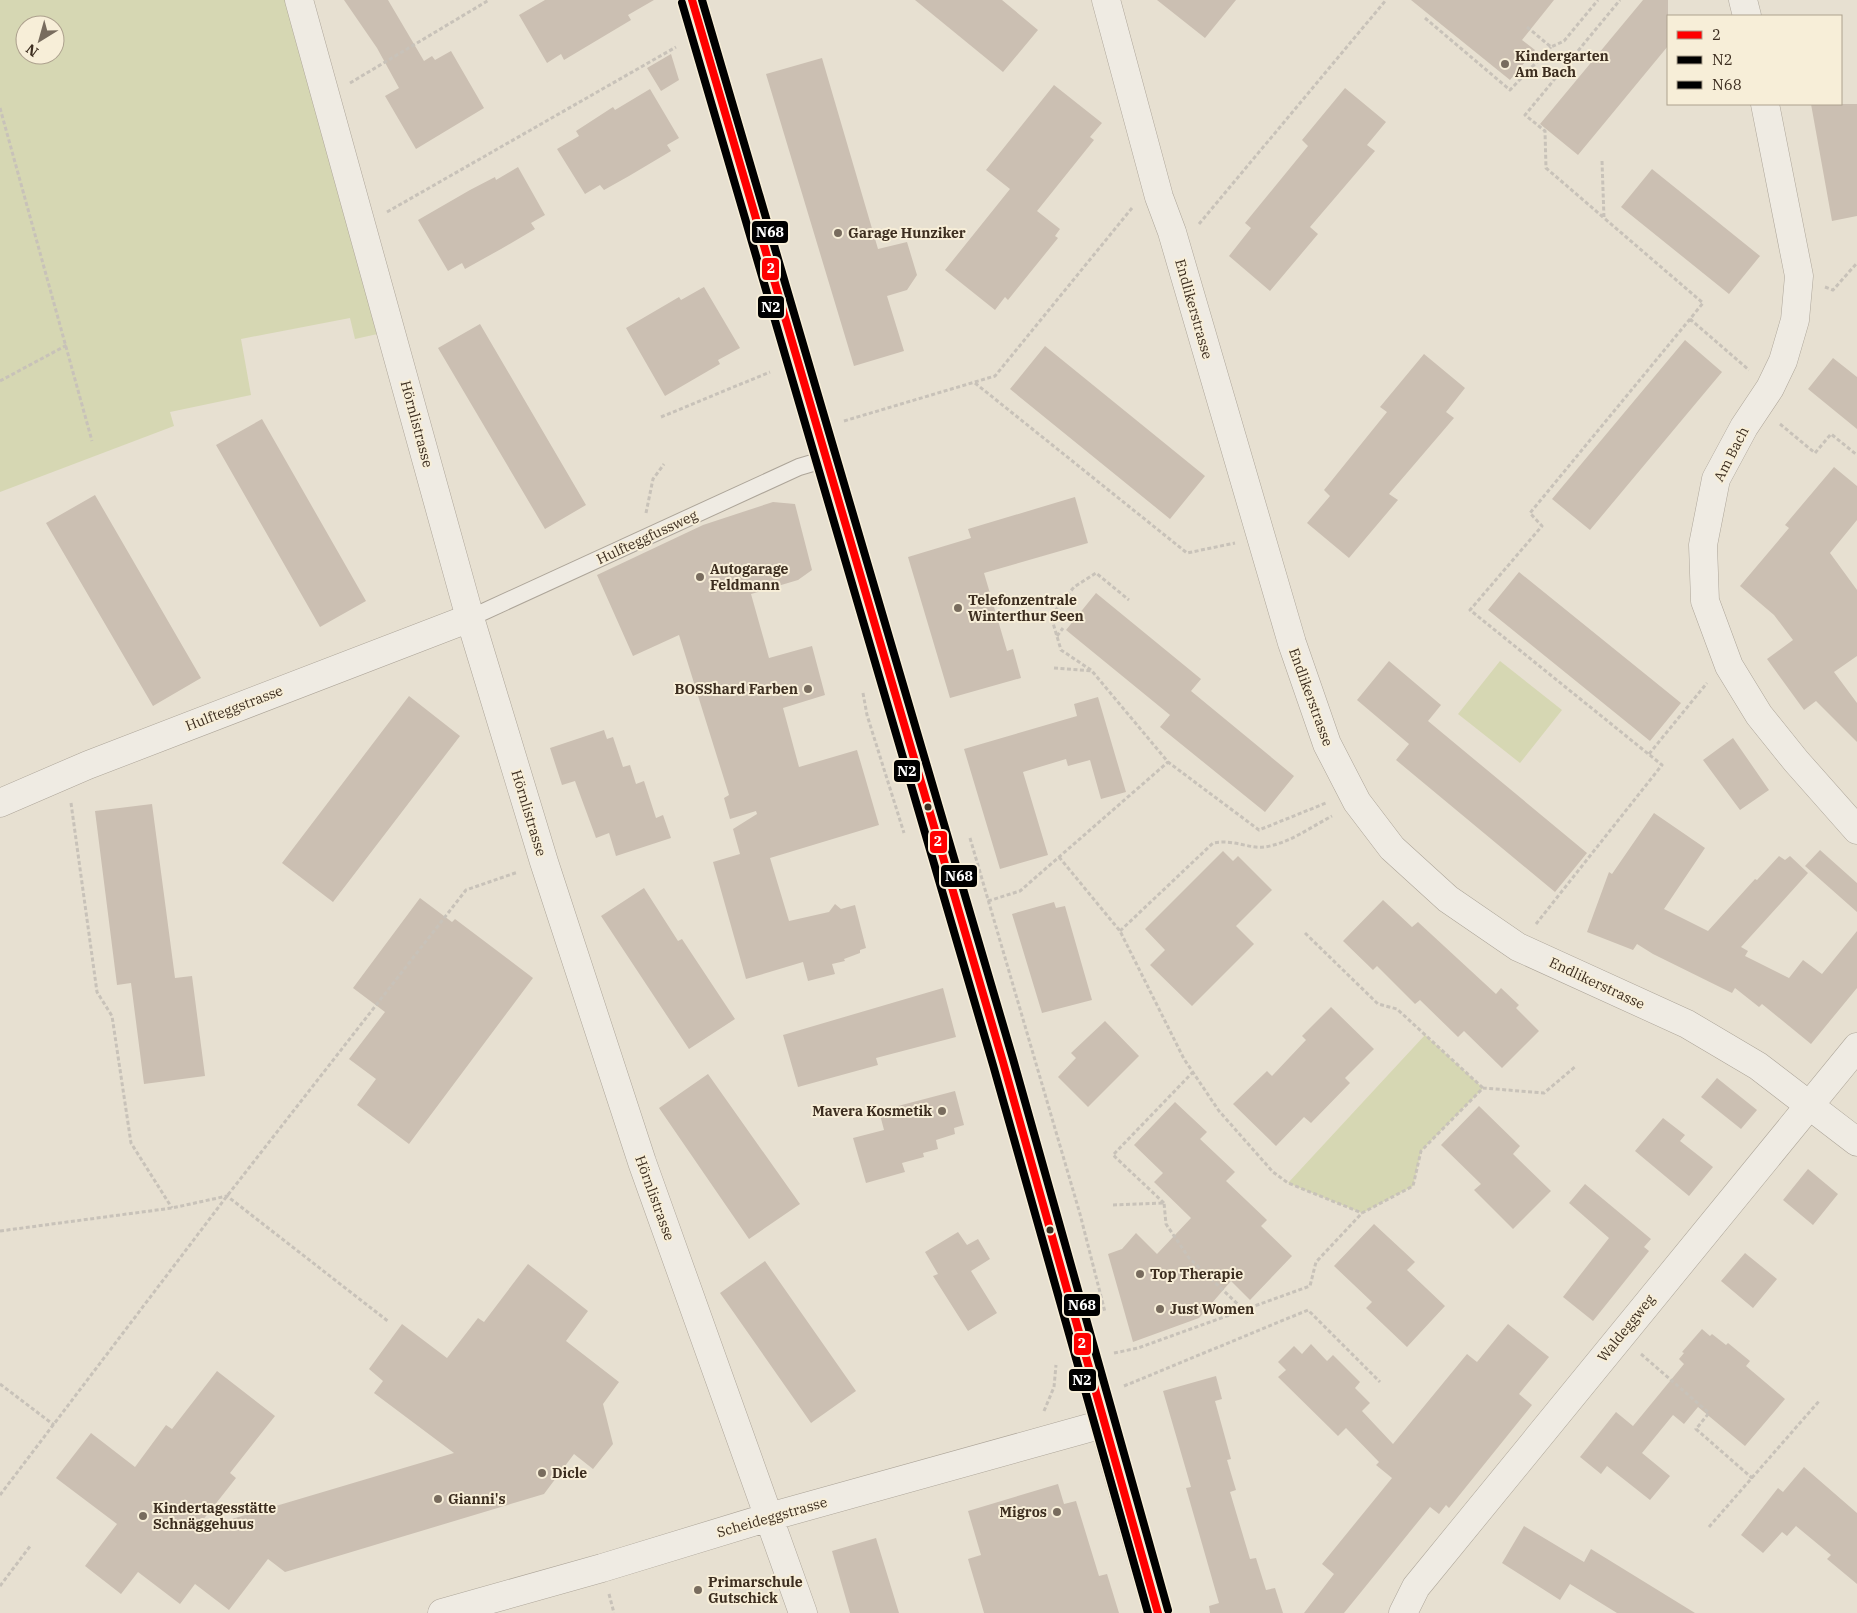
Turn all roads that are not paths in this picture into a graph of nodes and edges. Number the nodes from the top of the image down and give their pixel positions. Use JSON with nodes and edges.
{"nodes":[{"id":1,"x":299,"y":0,"type":"edge"},
{"id":2,"x":692,"y":0,"type":"edge"},
{"id":3,"x":1106,"y":0,"type":"edge"},
{"id":4,"x":1743,"y":0,"type":"edge"},
{"id":5,"x":1747,"y":15,"type":"edge"},
{"id":6,"x":1765,"y":105,"type":"edge"},
{"id":7,"x":826,"y":459,"type":"junction"},
{"id":8,"x":470,"y":618,"type":"junction"},
{"id":9,"x":0,"y":803,"type":"edge"},
{"id":10,"x":1857,"y":830,"type":"edge"},
{"id":11,"x":1857,"y":1047,"type":"edge"},
{"id":12,"x":1809,"y":1106,"type":"junction"},
{"id":13,"x":1857,"y":1142,"type":"edge"},
{"id":14,"x":1102,"y":1424,"type":"junction"},
{"id":15,"x":769,"y":1517,"type":"junction"},
{"id":16,"x":442,"y":1613,"type":"edge"},
{"id":17,"x":803,"y":1613,"type":"edge"},
{"id":18,"x":1158,"y":1613,"type":"edge"},
{"id":19,"x":1403,"y":1613,"type":"edge"}],
"edges":[{"from":1,"to":8,"type":"street","name":"Hörnlistrasse"},
{"from":2,"to":7,"type":"main road"},
{"from":3,"to":12,"type":"street","name":"Endlikerstrasse"},
{"from":4,"to":5,"type":"street"},
{"from":6,"to":10,"type":"street","name":"Am Bach"},
{"from":7,"to":8,"type":"lane","name":"Hulfteggfussweg"},
{"from":7,"to":14,"type":"main road"},
{"from":8,"to":9,"type":"street","name":"Hulfteggstrasse"},
{"from":8,"to":15,"type":"street","name":"Hörnlistrasse"},
{"from":11,"to":12,"type":"street","name":"Waldeggweg"},
{"from":12,"to":13,"type":"street","name":"Endlikerstrasse"},
{"from":12,"to":19,"type":"street","name":"Waldeggweg"},
{"from":14,"to":15,"type":"street","name":"Scheideggstrasse"},
{"from":14,"to":18,"type":"main road"},
{"from":15,"to":16,"type":"street","name":"Scheideggstrasse"},
{"from":15,"to":17,"type":"street","name":"Hörnlistrasse"}]}
